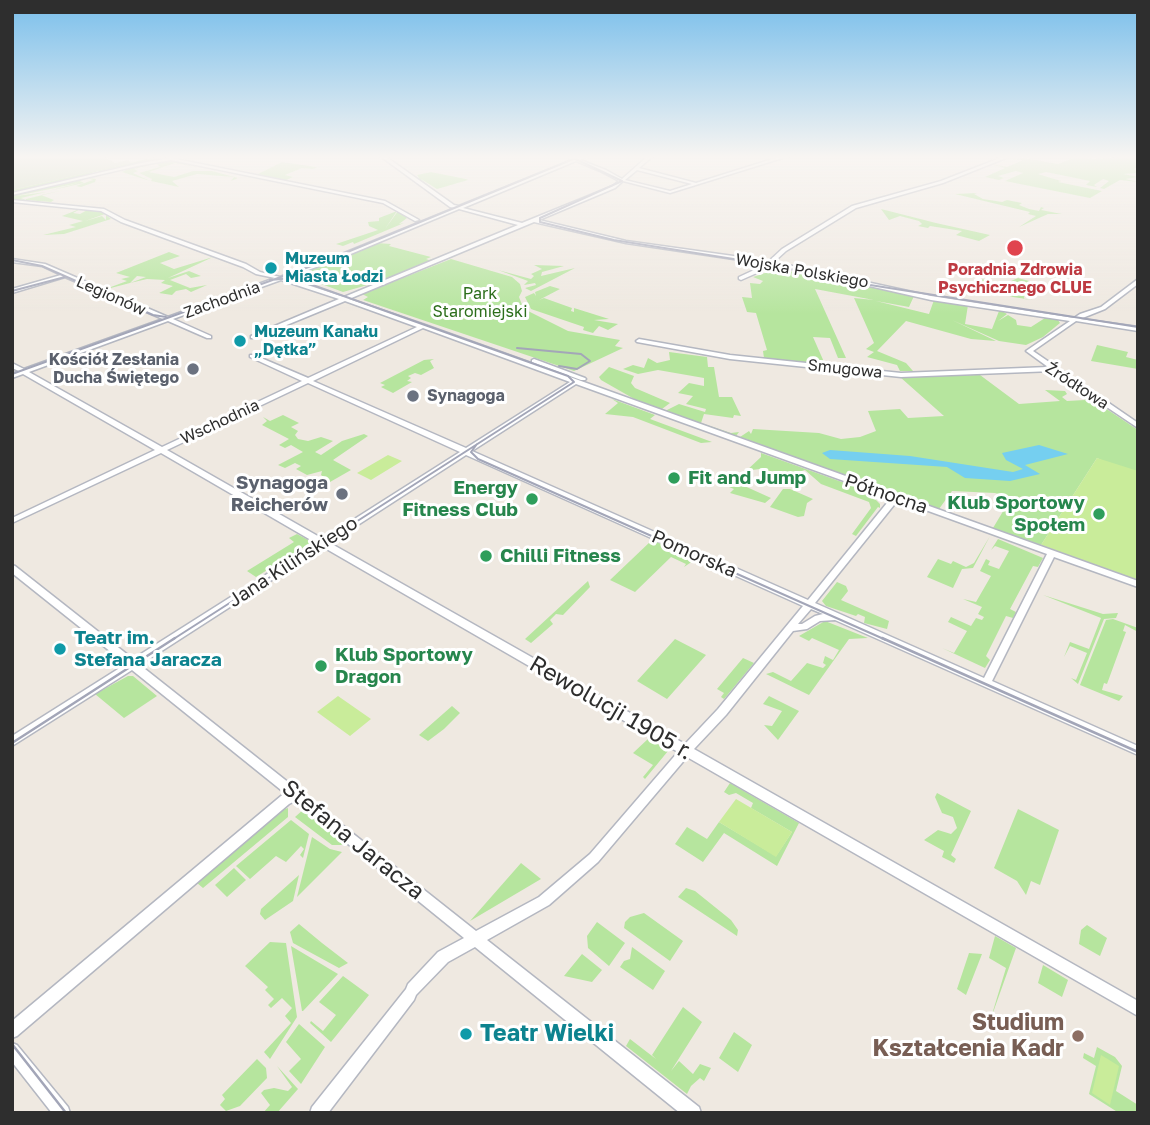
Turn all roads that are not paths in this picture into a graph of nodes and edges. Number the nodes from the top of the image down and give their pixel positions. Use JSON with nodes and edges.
{"nodes":[{"id":1,"x":90,"y":208,"type":"edge"},
{"id":2,"x":397,"y":208,"type":"edge"},
{"id":3,"x":449,"y":208,"type":"edge"},
{"id":4,"x":450,"y":208,"type":"edge"},
{"id":5,"x":460,"y":208,"type":"edge"},
{"id":6,"x":563,"y":208,"type":"edge"},
{"id":7,"x":853,"y":208,"type":"edge"},
{"id":8,"x":418,"y":220,"type":"junction"},
{"id":9,"x":535,"y":220,"type":"junction"},
{"id":10,"x":523,"y":225,"type":"junction"},
{"id":11,"x":12,"y":260,"type":"edge"},
{"id":12,"x":769,"y":262,"type":"junction"},
{"id":13,"x":65,"y":275,"type":"junction"},
{"id":14,"x":280,"y":277,"type":"junction"},
{"id":15,"x":1138,"y":281,"type":"edge"},
{"id":16,"x":12,"y":291,"type":"edge"},
{"id":17,"x":347,"y":297,"type":"junction"},
{"id":18,"x":162,"y":319,"type":"junction"},
{"id":19,"x":1075,"y":321,"type":"junction"},
{"id":20,"x":424,"y":326,"type":"junction"},
{"id":21,"x":1138,"y":329,"type":"edge"},
{"id":22,"x":209,"y":337,"type":"dead end"},
{"id":23,"x":253,"y":337,"type":"dead end"},
{"id":24,"x":639,"y":341,"type":"dead end"},
{"id":25,"x":252,"y":356,"type":"dead end"},
{"id":26,"x":1052,"y":369,"type":"junction"},
{"id":27,"x":16,"y":371,"type":"edge"},
{"id":28,"x":578,"y":380,"type":"junction"},
{"id":29,"x":305,"y":382,"type":"junction"},
{"id":30,"x":1138,"y":426,"type":"edge"},
{"id":31,"x":160,"y":450,"type":"junction"},
{"id":32,"x":465,"y":452,"type":"junction"},
{"id":33,"x":484,"y":460,"type":"junction"},
{"id":34,"x":448,"y":463,"type":"junction"},
{"id":35,"x":872,"y":489,"type":"junction"},
{"id":36,"x":896,"y":497,"type":"junction"},
{"id":37,"x":889,"y":506,"type":"junction"},
{"id":38,"x":12,"y":521,"type":"edge"},
{"id":39,"x":323,"y":543,"type":"junction"},
{"id":40,"x":1052,"y":553,"type":"junction"},
{"id":41,"x":12,"y":568,"type":"edge"},
{"id":42,"x":1138,"y":584,"type":"edge"},
{"id":43,"x":810,"y":605,"type":"junction"},
{"id":44,"x":842,"y":619,"type":"junction"},
{"id":45,"x":791,"y":628,"type":"junction"},
{"id":46,"x":132,"y":665,"type":"junction"},
{"id":47,"x":986,"y":683,"type":"junction"},
{"id":48,"x":12,"y":742,"type":"edge"},
{"id":49,"x":685,"y":750,"type":"junction"},
{"id":50,"x":1138,"y":751,"type":"edge"},
{"id":51,"x":296,"y":795,"type":"junction"},
{"id":52,"x":476,"y":939,"type":"junction"},
{"id":53,"x":1138,"y":1009,"type":"edge"},
{"id":54,"x":12,"y":1031,"type":"edge"},
{"id":55,"x":12,"y":1050,"type":"edge"},
{"id":56,"x":62,"y":1113,"type":"edge"},
{"id":57,"x":318,"y":1113,"type":"edge"},
{"id":58,"x":693,"y":1113,"type":"edge"}],
"edges":[{"from":1,"to":14,"type":"street","name":"Północna"},
{"from":2,"to":8,"type":"street"},
{"from":3,"to":8,"type":"street","name":"Zachodnia"},
{"from":4,"to":8,"type":"street","name":"Zachodnia"},
{"from":5,"to":10,"type":"street"},
{"from":6,"to":9,"type":"street"},
{"from":7,"to":12,"type":"street"},
{"from":8,"to":14,"type":"street","name":"Zachodnia"},
{"from":8,"to":14,"type":"street","name":"Zachodnia"},
{"from":9,"to":10,"type":"street"},
{"from":9,"to":12,"type":"street","name":"Wojska Polskiego"},
{"from":10,"to":17,"type":"street"},
{"from":11,"to":13,"type":"street","name":"Legionów"},
{"from":12,"to":12,"type":"street"},
{"from":12,"to":19,"type":"street","name":"Wojska Polskiego"},
{"from":13,"to":16,"type":"street"},
{"from":13,"to":18,"type":"street","name":"Legionów"},
{"from":14,"to":17,"type":"street","name":"Północna"},
{"from":14,"to":18,"type":"street","name":"Zachodnia"},
{"from":15,"to":19,"type":"street"},
{"from":17,"to":20,"type":"street","name":"Północna"},
{"from":17,"to":23,"type":"street"},
{"from":18,"to":22,"type":"street","name":"Legionów"},
{"from":18,"to":27,"type":"street","name":"Zachodnia"},
{"from":19,"to":21,"type":"street","name":"Wojska Polskiego"},
{"from":19,"to":26,"type":"street","name":"Źródłowa"},
{"from":20,"to":28,"type":"street","name":"Północna"},
{"from":20,"to":29,"type":"street","name":"Wschodnia"},
{"from":24,"to":26,"type":"street","name":"Smugowa"},
{"from":25,"to":29,"type":"street","name":"Pomorska"},
{"from":26,"to":30,"type":"street","name":"Źródłowa"},
{"from":27,"to":31,"type":"street","name":"Rewolucji 1905 r."},
{"from":28,"to":32,"type":"street","name":"Jana Kilińskiego"},
{"from":28,"to":35,"type":"street","name":"Północna"},
{"from":29,"to":31,"type":"street","name":"Wschodnia"},
{"from":29,"to":32,"type":"street","name":"Pomorska"},
{"from":31,"to":38,"type":"street","name":"Wschodnia"},
{"from":31,"to":39,"type":"street","name":"Rewolucji 1905 r."},
{"from":32,"to":33,"type":"street","name":"Pomorska"},
{"from":32,"to":34,"type":"street","name":"Jana Kilińskiego"},
{"from":33,"to":34,"type":"street"},
{"from":33,"to":43,"type":"street","name":"Pomorska"},
{"from":34,"to":39,"type":"street","name":"Jana Kilińskiego"},
{"from":35,"to":36,"type":"street","name":"Północna"},
{"from":35,"to":37,"type":"street"},
{"from":36,"to":37,"type":"street"},
{"from":36,"to":40,"type":"street","name":"Północna"},
{"from":37,"to":43,"type":"street"},
{"from":39,"to":46,"type":"street","name":"Jana Kilińskiego"},
{"from":39,"to":49,"type":"street","name":"Rewolucji 1905 r."},
{"from":40,"to":42,"type":"street","name":"Północna"},
{"from":40,"to":47,"type":"street"},
{"from":41,"to":46,"type":"street","name":"Stefana Jaracza"},
{"from":43,"to":44,"type":"street","name":"Pomorska"},
{"from":43,"to":45,"type":"street"},
{"from":44,"to":45,"type":"street"},
{"from":44,"to":47,"type":"street","name":"Pomorska"},
{"from":45,"to":49,"type":"street"},
{"from":46,"to":48,"type":"street","name":"Jana Kilińskiego"},
{"from":46,"to":51,"type":"street","name":"Stefana Jaracza"},
{"from":47,"to":50,"type":"street","name":"Pomorska"},
{"from":49,"to":52,"type":"street"},
{"from":49,"to":53,"type":"street","name":"Rewolucji 1905 r."},
{"from":51,"to":52,"type":"street","name":"Stefana Jaracza"},
{"from":51,"to":54,"type":"street"},
{"from":52,"to":57,"type":"street"},
{"from":52,"to":58,"type":"street","name":"Stefana Jaracza"},
{"from":55,"to":56,"type":"street"}]}
